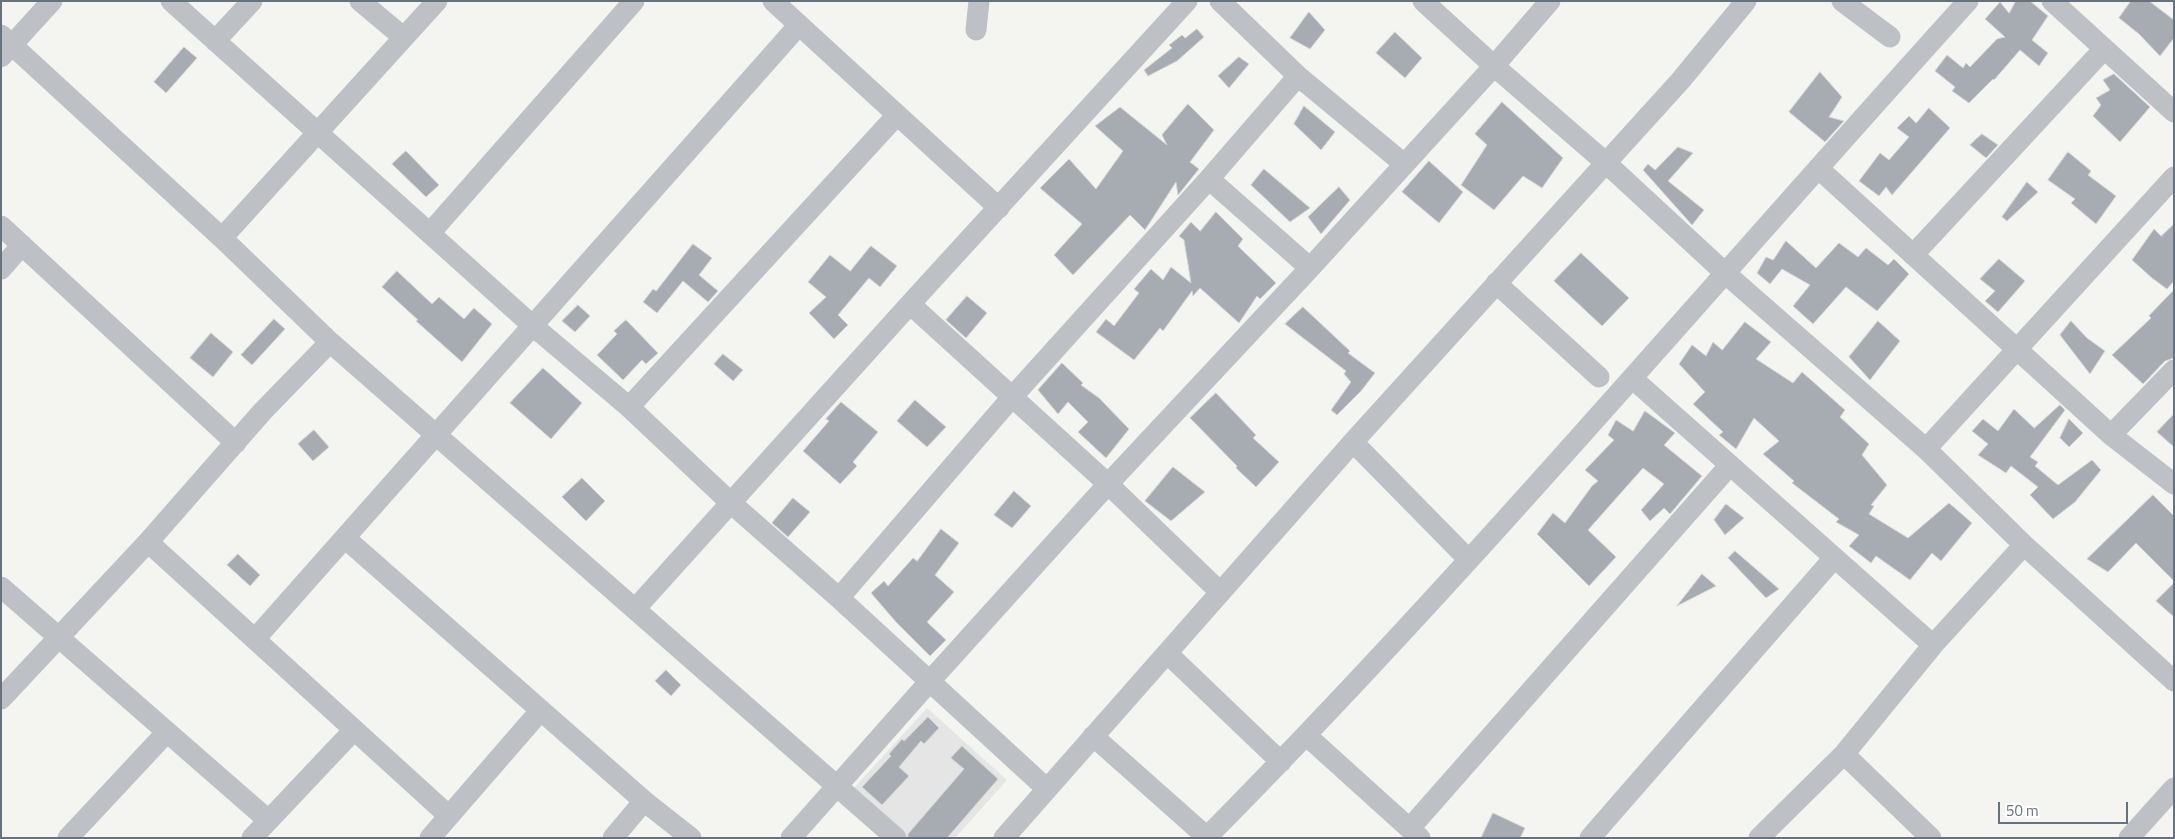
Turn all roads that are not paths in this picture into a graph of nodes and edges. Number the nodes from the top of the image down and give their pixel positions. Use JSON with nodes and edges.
{"nodes":[{"id":1,"x":52,"y":1,"type":"edge"},
{"id":2,"x":171,"y":1,"type":"edge"},
{"id":3,"x":252,"y":1,"type":"edge"},
{"id":4,"x":360,"y":1,"type":"edge"},
{"id":5,"x":437,"y":1,"type":"edge"},
{"id":6,"x":634,"y":1,"type":"edge"},
{"id":7,"x":773,"y":1,"type":"edge"},
{"id":8,"x":979,"y":1,"type":"edge"},
{"id":9,"x":1188,"y":1,"type":"edge"},
{"id":10,"x":1220,"y":1,"type":"edge"},
{"id":11,"x":1423,"y":1,"type":"edge"},
{"id":12,"x":1524,"y":1,"type":"edge"},
{"id":13,"x":1550,"y":1,"type":"edge"},
{"id":14,"x":1746,"y":1,"type":"edge"},
{"id":15,"x":1842,"y":1,"type":"edge"},
{"id":16,"x":1968,"y":1,"type":"edge"},
{"id":17,"x":2052,"y":1,"type":"edge"},
{"id":18,"x":1529,"y":24,"type":"junction"},
{"id":19,"x":799,"y":25,"type":"junction"},
{"id":20,"x":976,"y":30,"type":"dead end"},
{"id":21,"x":403,"y":37,"type":"junction"},
{"id":22,"x":1890,"y":37,"type":"dead end"},
{"id":23,"x":215,"y":41,"type":"junction"},
{"id":24,"x":5,"y":46,"type":"edge"},
{"id":25,"x":2104,"y":49,"type":"junction"},
{"id":26,"x":1494,"y":66,"type":"junction"},
{"id":27,"x":1298,"y":76,"type":"junction"},
{"id":28,"x":2174,"y":112,"type":"edge"},
{"id":29,"x":897,"y":115,"type":"junction"},
{"id":30,"x":319,"y":133,"type":"junction"},
{"id":31,"x":1606,"y":162,"type":"junction"},
{"id":32,"x":1404,"y":164,"type":"junction"},
{"id":33,"x":1818,"y":168,"type":"junction"},
{"id":34,"x":2174,"y":177,"type":"edge"},
{"id":35,"x":1209,"y":179,"type":"junction"},
{"id":36,"x":999,"y":208,"type":"junction"},
{"id":37,"x":1,"y":226,"type":"edge"},
{"id":38,"x":430,"y":233,"type":"junction"},
{"id":39,"x":222,"y":238,"type":"junction"},
{"id":40,"x":22,"y":245,"type":"junction"},
{"id":41,"x":1913,"y":255,"type":"junction"},
{"id":42,"x":1310,"y":268,"type":"junction"},
{"id":43,"x":1,"y":269,"type":"edge"},
{"id":44,"x":1725,"y":273,"type":"junction"},
{"id":45,"x":1496,"y":283,"type":"junction"},
{"id":46,"x":910,"y":304,"type":"junction"},
{"id":47,"x":533,"y":326,"type":"junction"},
{"id":48,"x":330,"y":342,"type":"junction"},
{"id":49,"x":2016,"y":349,"type":"junction"},
{"id":50,"x":2174,"y":370,"type":"edge"},
{"id":51,"x":1599,"y":377,"type":"dead end"},
{"id":52,"x":1633,"y":378,"type":"junction"},
{"id":53,"x":1013,"y":396,"type":"junction"},
{"id":54,"x":629,"y":407,"type":"junction"},
{"id":55,"x":2111,"y":435,"type":"junction"},
{"id":56,"x":436,"y":436,"type":"junction"},
{"id":57,"x":1353,"y":442,"type":"junction"},
{"id":58,"x":236,"y":443,"type":"junction"},
{"id":59,"x":1926,"y":448,"type":"junction"},
{"id":60,"x":1730,"y":465,"type":"junction"},
{"id":61,"x":1108,"y":484,"type":"junction"},
{"id":62,"x":2174,"y":484,"type":"edge"},
{"id":63,"x":731,"y":503,"type":"junction"},
{"id":64,"x":345,"y":538,"type":"junction"},
{"id":65,"x":148,"y":542,"type":"junction"},
{"id":66,"x":2024,"y":545,"type":"junction"},
{"id":67,"x":1834,"y":558,"type":"junction"},
{"id":68,"x":1468,"y":559,"type":"junction"},
{"id":69,"x":1,"y":587,"type":"edge"},
{"id":70,"x":1220,"y":592,"type":"junction"},
{"id":71,"x":839,"y":598,"type":"junction"},
{"id":72,"x":636,"y":608,"type":"junction"},
{"id":73,"x":58,"y":637,"type":"junction"},
{"id":74,"x":255,"y":639,"type":"junction"},
{"id":75,"x":1933,"y":645,"type":"junction"},
{"id":76,"x":1167,"y":653,"type":"junction"},
{"id":77,"x":930,"y":681,"type":"junction"},
{"id":78,"x":2174,"y":681,"type":"edge"},
{"id":79,"x":1,"y":699,"type":"edge"},
{"id":80,"x":541,"y":710,"type":"junction"},
{"id":81,"x":354,"y":730,"type":"junction"},
{"id":82,"x":167,"y":732,"type":"junction"},
{"id":83,"x":1093,"y":736,"type":"junction"},
{"id":84,"x":1306,"y":736,"type":"junction"},
{"id":85,"x":1844,"y":754,"type":"junction"},
{"id":86,"x":1281,"y":762,"type":"junction"},
{"id":87,"x":838,"y":786,"type":"junction"},
{"id":88,"x":2174,"y":788,"type":"edge"},
{"id":89,"x":1047,"y":789,"type":"junction"},
{"id":90,"x":644,"y":801,"type":"junction"},
{"id":91,"x":448,"y":816,"type":"junction"},
{"id":92,"x":268,"y":820,"type":"junction"},
{"id":93,"x":1415,"y":833,"type":"edge"},
{"id":94,"x":1208,"y":837,"type":"edge"},
{"id":95,"x":68,"y":838,"type":"edge"},
{"id":96,"x":252,"y":838,"type":"edge"},
{"id":97,"x":430,"y":838,"type":"edge"},
{"id":98,"x":613,"y":838,"type":"edge"},
{"id":99,"x":690,"y":838,"type":"edge"},
{"id":100,"x":791,"y":838,"type":"edge"},
{"id":101,"x":896,"y":838,"type":"edge"},
{"id":102,"x":1004,"y":838,"type":"edge"},
{"id":103,"x":1590,"y":838,"type":"edge"},
{"id":104,"x":1759,"y":838,"type":"edge"},
{"id":105,"x":1932,"y":838,"type":"edge"},
{"id":106,"x":2129,"y":838,"type":"edge"}],
"edges":[{"from":1,"to":24,"type":"street"},
{"from":2,"to":23,"type":"street"},
{"from":3,"to":23,"type":"street"},
{"from":4,"to":21,"type":"street"},
{"from":5,"to":21,"type":"street"},
{"from":6,"to":38,"type":"street"},
{"from":7,"to":19,"type":"street"},
{"from":8,"to":20,"type":"street"},
{"from":9,"to":36,"type":"street"},
{"from":10,"to":27,"type":"street"},
{"from":11,"to":26,"type":"street"},
{"from":12,"to":18,"type":"street"},
{"from":13,"to":18,"type":"street"},
{"from":14,"to":31,"type":"street"},
{"from":15,"to":22,"type":"street"},
{"from":16,"to":33,"type":"street"},
{"from":17,"to":25,"type":"street"},
{"from":18,"to":26,"type":"street"},
{"from":19,"to":29,"type":"street"},
{"from":19,"to":47,"type":"street"},
{"from":21,"to":30,"type":"street"},
{"from":23,"to":30,"type":"street"},
{"from":24,"to":39,"type":"street"},
{"from":25,"to":28,"type":"street"},
{"from":25,"to":41,"type":"street"},
{"from":26,"to":31,"type":"street"},
{"from":26,"to":32,"type":"street"},
{"from":27,"to":32,"type":"street"},
{"from":27,"to":35,"type":"street"},
{"from":29,"to":36,"type":"street"},
{"from":29,"to":54,"type":"street"},
{"from":30,"to":38,"type":"street"},
{"from":30,"to":39,"type":"street"},
{"from":31,"to":44,"type":"street"},
{"from":31,"to":45,"type":"street"},
{"from":32,"to":42,"type":"street"},
{"from":33,"to":41,"type":"street"},
{"from":33,"to":44,"type":"street"},
{"from":34,"to":49,"type":"street"},
{"from":35,"to":42,"type":"street"},
{"from":35,"to":53,"type":"street"},
{"from":36,"to":46,"type":"street"},
{"from":37,"to":40,"type":"street"},
{"from":38,"to":47,"type":"street"},
{"from":39,"to":48,"type":"street"},
{"from":40,"to":43,"type":"street"},
{"from":40,"to":58,"type":"street"},
{"from":41,"to":49,"type":"street"},
{"from":42,"to":61,"type":"street"},
{"from":44,"to":52,"type":"street"},
{"from":44,"to":59,"type":"street"},
{"from":45,"to":51,"type":"street"},
{"from":45,"to":57,"type":"street"},
{"from":46,"to":53,"type":"street"},
{"from":46,"to":63,"type":"street"},
{"from":47,"to":54,"type":"street"},
{"from":47,"to":56,"type":"street"},
{"from":48,"to":56,"type":"street"},
{"from":48,"to":58,"type":"street"},
{"from":49,"to":55,"type":"street"},
{"from":49,"to":59,"type":"street"},
{"from":50,"to":55,"type":"street"},
{"from":52,"to":60,"type":"street"},
{"from":52,"to":68,"type":"street"},
{"from":53,"to":61,"type":"street"},
{"from":53,"to":71,"type":"street"},
{"from":54,"to":63,"type":"street"},
{"from":55,"to":62,"type":"street"},
{"from":56,"to":64,"type":"street"},
{"from":56,"to":72,"type":"street"},
{"from":57,"to":68,"type":"street"},
{"from":57,"to":70,"type":"street"},
{"from":58,"to":65,"type":"street"},
{"from":59,"to":66,"type":"street"},
{"from":60,"to":67,"type":"street"},
{"from":60,"to":93,"type":"street"},
{"from":61,"to":70,"type":"street"},
{"from":61,"to":77,"type":"street"},
{"from":63,"to":71,"type":"street"},
{"from":63,"to":72,"type":"street"},
{"from":64,"to":74,"type":"street"},
{"from":64,"to":80,"type":"street"},
{"from":65,"to":73,"type":"street"},
{"from":65,"to":74,"type":"street"},
{"from":66,"to":75,"type":"street"},
{"from":66,"to":78,"type":"street"},
{"from":67,"to":75,"type":"street"},
{"from":67,"to":103,"type":"street"},
{"from":68,"to":84,"type":"street"},
{"from":69,"to":73,"type":"street"},
{"from":70,"to":76,"type":"street"},
{"from":71,"to":77,"type":"street"},
{"from":72,"to":87,"type":"street"},
{"from":73,"to":79,"type":"street"},
{"from":73,"to":82,"type":"street"},
{"from":74,"to":81,"type":"street"},
{"from":75,"to":85,"type":"street"},
{"from":76,"to":83,"type":"street"},
{"from":76,"to":86,"type":"street"},
{"from":77,"to":87,"type":"street"},
{"from":77,"to":89,"type":"street"},
{"from":80,"to":90,"type":"street"},
{"from":80,"to":91,"type":"street"},
{"from":81,"to":91,"type":"street"},
{"from":81,"to":92,"type":"street"},
{"from":82,"to":92,"type":"street"},
{"from":82,"to":95,"type":"street"},
{"from":83,"to":89,"type":"street"},
{"from":83,"to":94,"type":"street"},
{"from":84,"to":86,"type":"street"},
{"from":84,"to":93,"type":"street"},
{"from":85,"to":104,"type":"street"},
{"from":85,"to":105,"type":"street"},
{"from":86,"to":94,"type":"street"},
{"from":87,"to":100,"type":"street"},
{"from":87,"to":101,"type":"street"},
{"from":88,"to":106,"type":"street"},
{"from":89,"to":102,"type":"street"},
{"from":90,"to":98,"type":"street"},
{"from":90,"to":99,"type":"street"},
{"from":91,"to":97,"type":"street"},
{"from":92,"to":96,"type":"street"}]}
